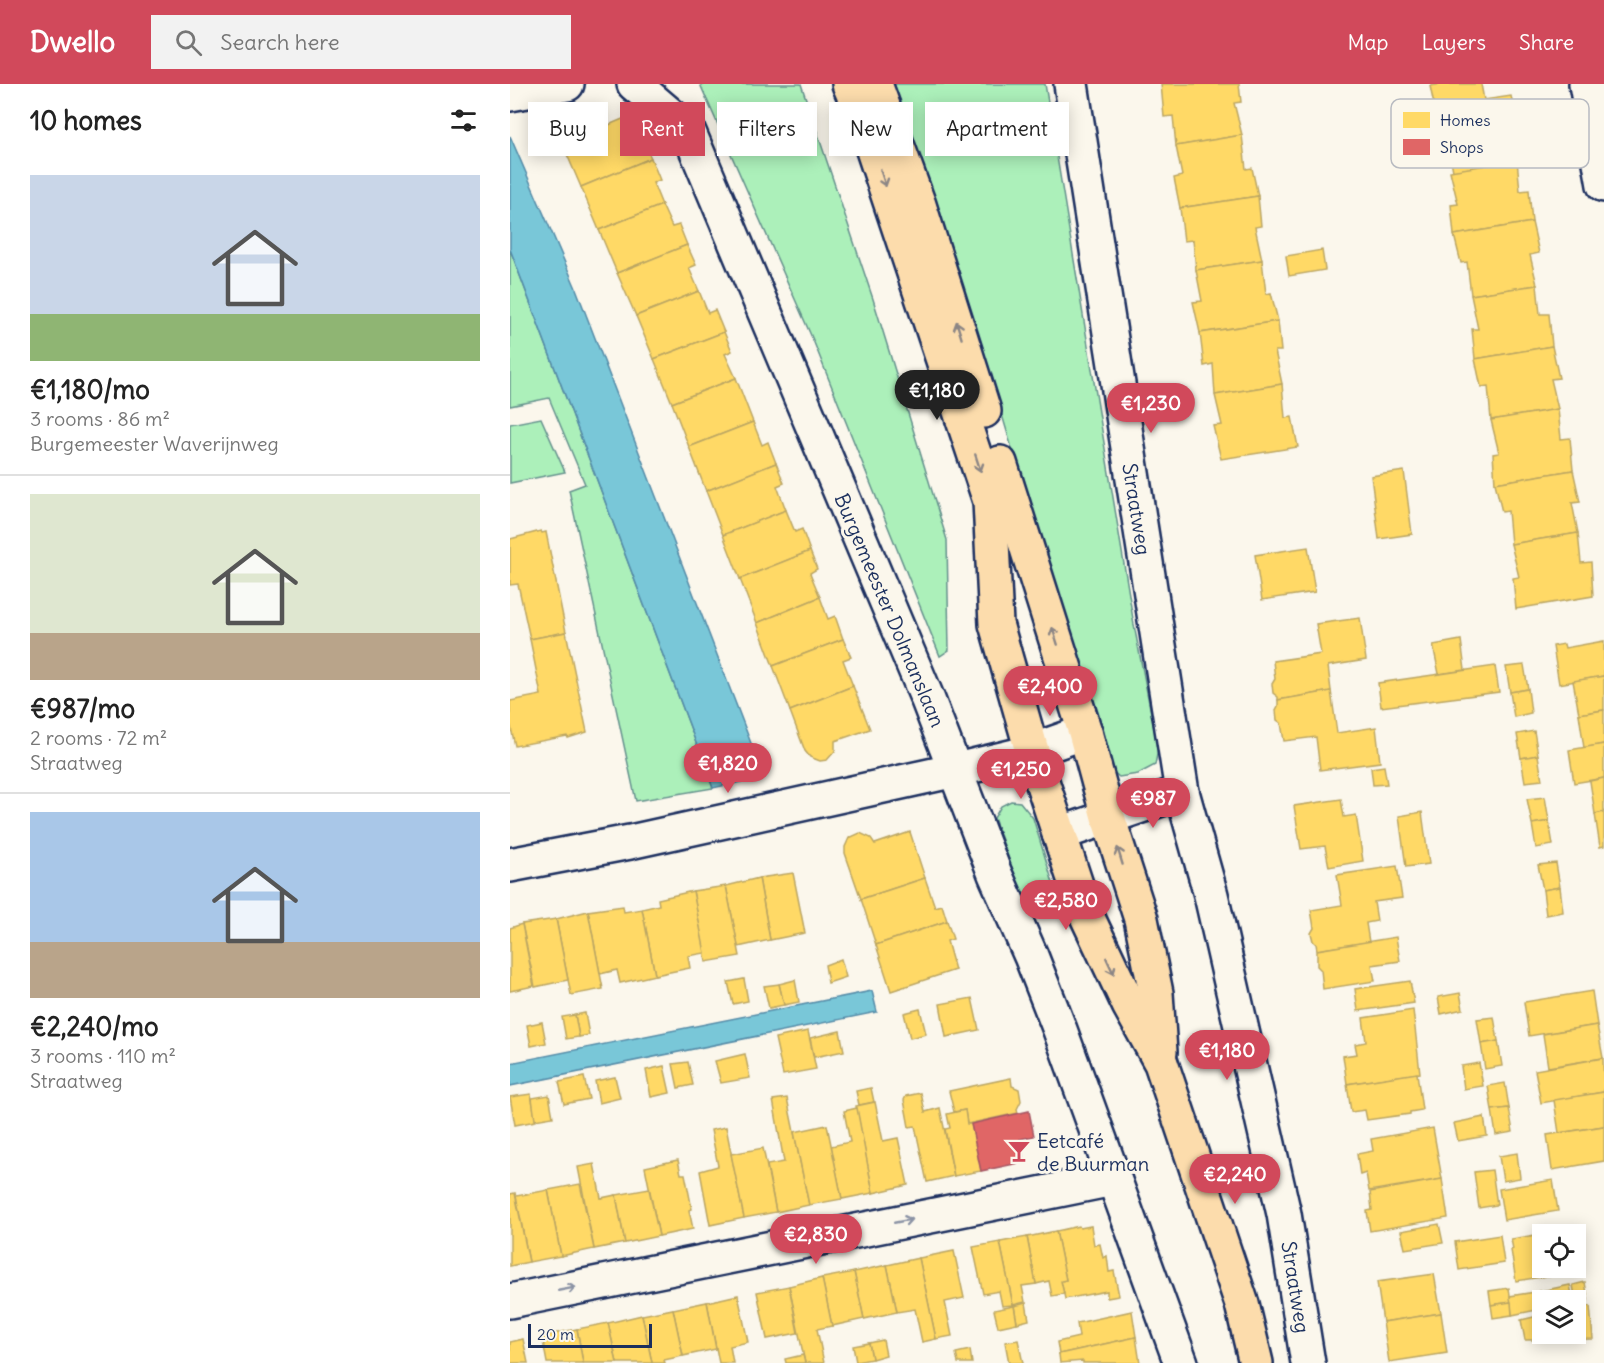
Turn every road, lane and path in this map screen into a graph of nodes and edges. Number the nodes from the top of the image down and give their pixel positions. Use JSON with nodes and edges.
{"nodes":[{"id":1,"x":567,"y":84,"type":"edge"},
{"id":2,"x":634,"y":84,"type":"edge"},
{"id":3,"x":849,"y":84,"type":"edge"},
{"id":4,"x":875,"y":84,"type":"edge"},
{"id":5,"x":1071,"y":84,"type":"edge"},
{"id":6,"x":1586,"y":84,"type":"edge"},
{"id":7,"x":510,"y":94,"type":"edge"},
{"id":8,"x":1589,"y":99,"type":"edge"},
{"id":9,"x":1589,"y":101,"type":"edge"},
{"id":10,"x":1604,"y":185,"type":"edge"},
{"id":11,"x":1085,"y":732,"type":"junction"},
{"id":12,"x":1032,"y":751,"type":"junction"},
{"id":13,"x":956,"y":770,"type":"junction"},
{"id":14,"x":1182,"y":792,"type":"junction"},
{"id":15,"x":1108,"y":817,"type":"junction"},
{"id":16,"x":1059,"y":834,"type":"junction"},
{"id":17,"x":510,"y":865,"type":"edge"},
{"id":18,"x":1161,"y":1063,"type":"junction"},
{"id":19,"x":1113,"y":1179,"type":"junction"},
{"id":20,"x":510,"y":1301,"type":"edge"},
{"id":21,"x":1181,"y":1363,"type":"edge"},
{"id":22,"x":1256,"y":1363,"type":"edge"},
{"id":23,"x":1308,"y":1363,"type":"edge"}],
"edges":[{"from":1,"to":7,"type":"street"},
{"from":2,"to":13,"type":"street","name":"Burgemeester Dolmanslaan"},
{"from":3,"to":12,"type":"main road","one_way":true},
{"from":11,"to":4,"type":"main road","one_way":true},
{"from":5,"to":14,"type":"street","name":"Straatweg"},
{"from":6,"to":8,"type":"street"},
{"from":9,"to":10,"type":"street"},
{"from":11,"to":12,"type":"street"},
{"from":11,"to":15,"type":"main road"},
{"from":12,"to":13,"type":"street"},
{"from":12,"to":16,"type":"main road"},
{"from":13,"to":17,"type":"street"},
{"from":13,"to":19,"type":"street","name":"Burgemeester Dolmanslaan"},
{"from":14,"to":15,"type":"street"},
{"from":14,"to":23,"type":"street","name":"Straatweg"},
{"from":15,"to":16,"type":"street"},
{"from":18,"to":15,"type":"main road","one_way":true},
{"from":16,"to":18,"type":"main road","one_way":true},
{"from":18,"to":22,"type":"main road"},
{"from":20,"to":19,"type":"street","one_way":true},
{"from":19,"to":21,"type":"street","name":"Burgemeester Dolmanslaan"}]}
